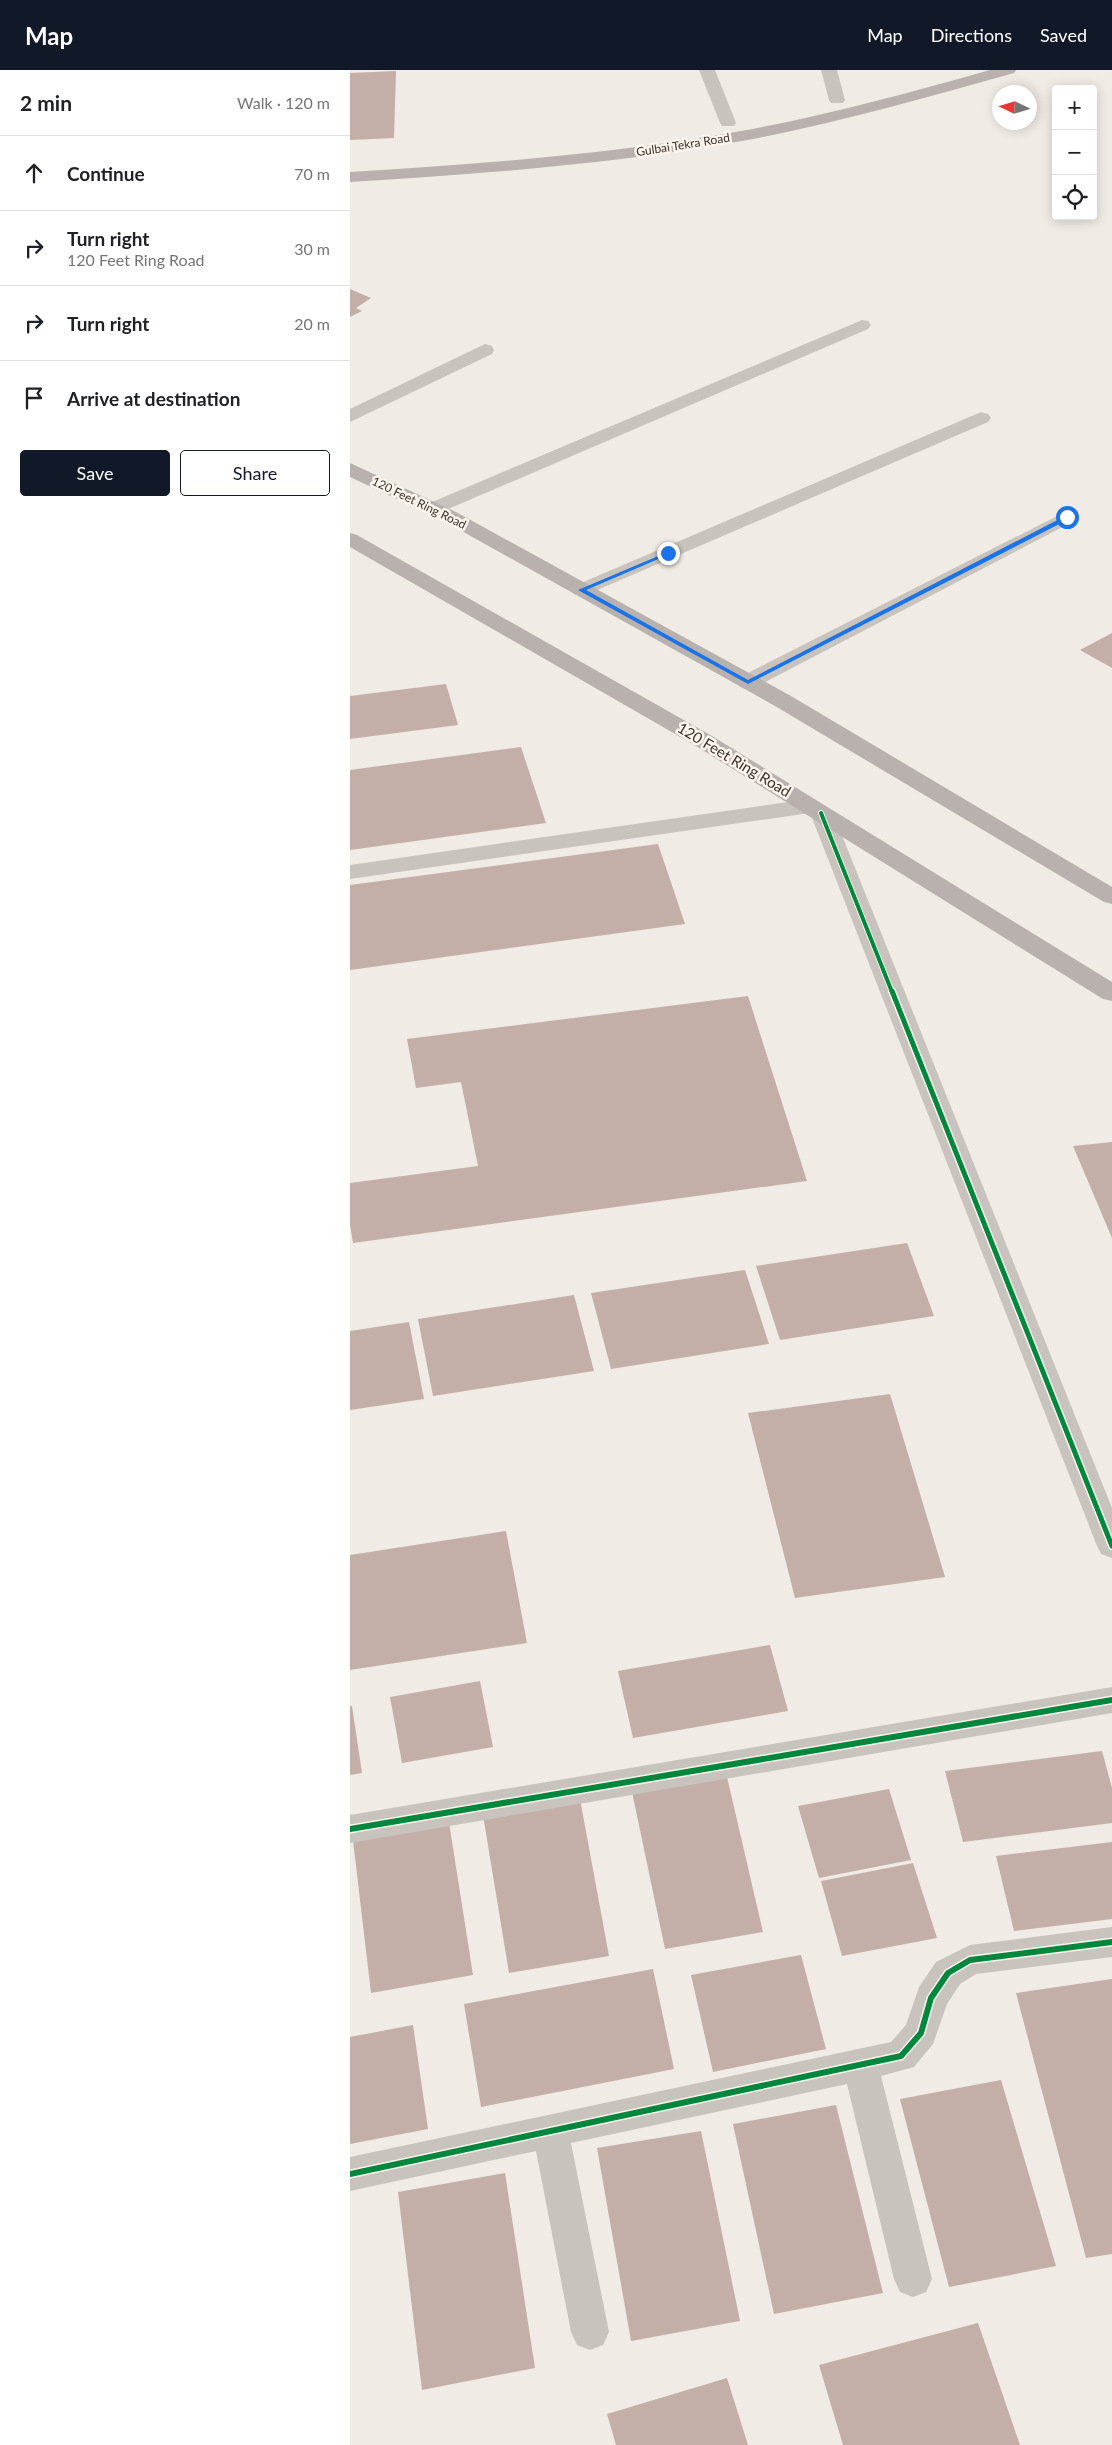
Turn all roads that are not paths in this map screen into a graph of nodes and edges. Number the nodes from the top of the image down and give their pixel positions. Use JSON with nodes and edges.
{"nodes":[{"id":1,"x":707,"y":70,"type":"edge"},
{"id":2,"x":829,"y":70,"type":"edge"},
{"id":3,"x":950,"y":70,"type":"edge"},
{"id":4,"x":1008,"y":70,"type":"edge"},
{"id":5,"x":837,"y":100,"type":"junction"},
{"id":6,"x":728,"y":123,"type":"junction"},
{"id":7,"x":350,"y":162,"type":"edge"},
{"id":8,"x":350,"y":177,"type":"edge"},
{"id":9,"x":862,"y":325,"type":"dead end"},
{"id":10,"x":485,"y":350,"type":"dead end"},
{"id":11,"x":350,"y":416,"type":"edge"},
{"id":12,"x":982,"y":418,"type":"dead end"},
{"id":13,"x":350,"y":469,"type":"edge"},
{"id":14,"x":432,"y":509,"type":"junction"},
{"id":15,"x":1067,"y":517,"type":"dead end"},
{"id":16,"x":350,"y":539,"type":"edge"},
{"id":17,"x":581,"y":590,"type":"junction"},
{"id":18,"x":748,"y":682,"type":"junction"},
{"id":19,"x":815,"y":809,"type":"junction"},
{"id":20,"x":350,"y":872,"type":"edge"},
{"id":21,"x":1112,"y":897,"type":"edge"},
{"id":22,"x":1112,"y":993,"type":"edge"},
{"id":23,"x":1112,"y":1546,"type":"edge"},
{"id":24,"x":1112,"y":1700,"type":"edge"},
{"id":25,"x":350,"y":1829,"type":"edge"},
{"id":26,"x":1112,"y":1942,"type":"edge"},
{"id":27,"x":860,"y":2065,"type":"junction"},
{"id":28,"x":550,"y":2130,"type":"junction"},
{"id":29,"x":350,"y":2174,"type":"edge"},
{"id":30,"x":913,"y":2279,"type":"dead end"},
{"id":31,"x":590,"y":2332,"type":"dead end"}],
"edges":[{"from":1,"to":6,"type":"street"},
{"from":2,"to":5,"type":"street"},
{"from":3,"to":5,"type":"main road","name":"Gulbai Tekra Road"},
{"from":4,"to":8,"type":"main road","name":"Gulbai Tekra Road"},
{"from":5,"to":6,"type":"main road","name":"Gulbai Tekra Road"},
{"from":6,"to":7,"type":"main road","name":"Gulbai Tekra Road"},
{"from":9,"to":14,"type":"street"},
{"from":10,"to":11,"type":"street"},
{"from":12,"to":17,"type":"street"},
{"from":13,"to":14,"type":"main road","name":"120 Feet Ring Road"},
{"from":14,"to":17,"type":"main road","name":"120 Feet Ring Road"},
{"from":15,"to":18,"type":"street"},
{"from":16,"to":19,"type":"main road","name":"120 Feet Ring Road"},
{"from":17,"to":18,"type":"main road","name":"120 Feet Ring Road"},
{"from":18,"to":21,"type":"main road","name":"120 Feet Ring Road"},
{"from":19,"to":20,"type":"street"},
{"from":19,"to":22,"type":"main road","name":"120 Feet Ring Road"},
{"from":19,"to":23,"type":"street"},
{"from":24,"to":25,"type":"street"},
{"from":26,"to":27,"type":"street"},
{"from":27,"to":28,"type":"street"},
{"from":27,"to":30,"type":"street"},
{"from":28,"to":29,"type":"street"},
{"from":28,"to":31,"type":"street"}]}
